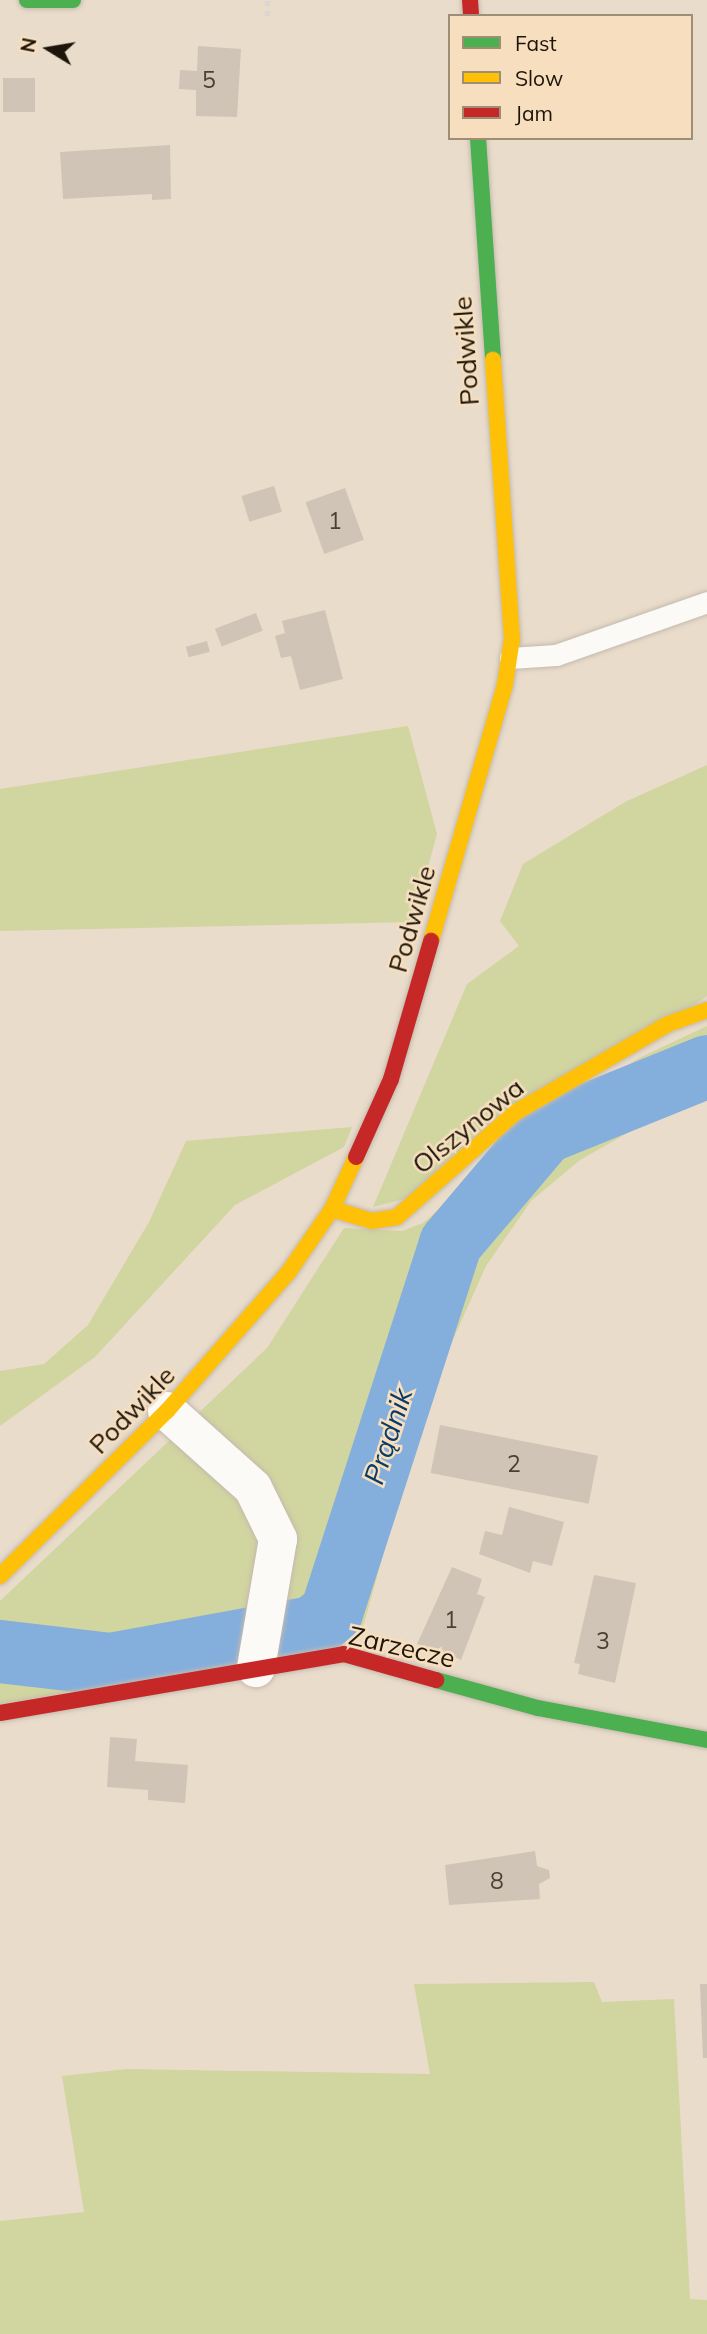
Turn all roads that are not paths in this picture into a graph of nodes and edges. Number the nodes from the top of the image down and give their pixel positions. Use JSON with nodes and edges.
{"nodes":[{"id":1,"x":27,"y":0,"type":"edge"},
{"id":2,"x":73,"y":0,"type":"edge"},
{"id":3,"x":478,"y":140,"type":"edge"},
{"id":4,"x":707,"y":602,"type":"edge"},
{"id":5,"x":510,"y":658,"type":"junction"},
{"id":6,"x":707,"y":1010,"type":"edge"},
{"id":7,"x":332,"y":1209,"type":"junction"},
{"id":8,"x":167,"y":1411,"type":"junction"},
{"id":9,"x":0,"y":1576,"type":"edge"},
{"id":10,"x":257,"y":1664,"type":"junction"},
{"id":11,"x":0,"y":1713,"type":"edge"},
{"id":12,"x":707,"y":1740,"type":"edge"}],
"edges":[{"from":1,"to":2,"type":"street"},
{"from":3,"to":5,"type":"street","name":"Podwikle"},
{"from":4,"to":5,"type":"lane"},
{"from":5,"to":7,"type":"street","name":"Podwikle"},
{"from":6,"to":7,"type":"street","name":"Olszynowa"},
{"from":7,"to":8,"type":"street","name":"Podwikle"},
{"from":8,"to":9,"type":"street","name":"Podwikle"},
{"from":8,"to":10,"type":"street"},
{"from":10,"to":11,"type":"street","name":"Zarzecze"},
{"from":10,"to":12,"type":"street","name":"Zarzecze"}]}
